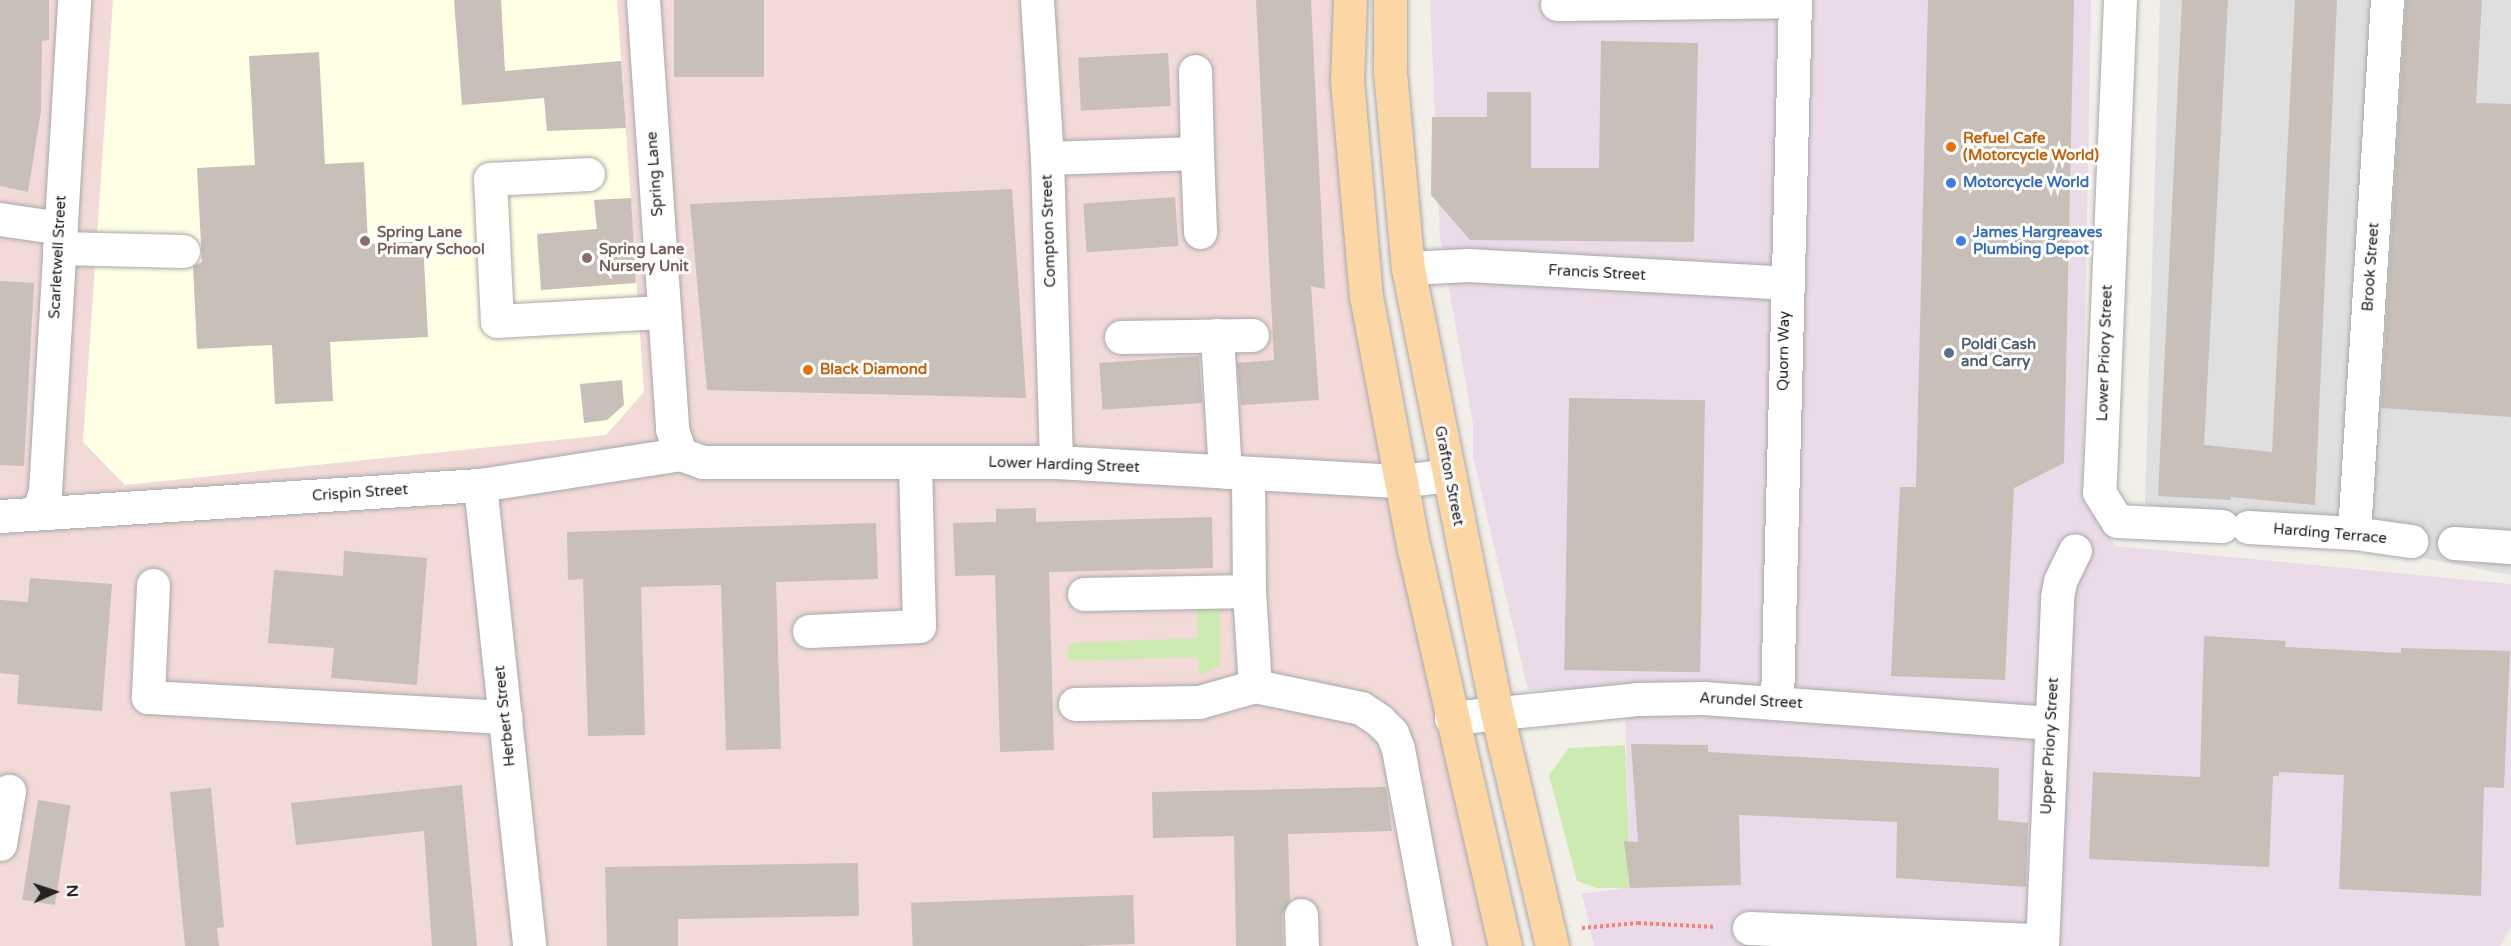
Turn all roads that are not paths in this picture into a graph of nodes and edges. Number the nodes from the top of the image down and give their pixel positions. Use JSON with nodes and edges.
{"nodes":[{"id":1,"x":74,"y":0,"type":"edge"},
{"id":2,"x":643,"y":0,"type":"edge"},
{"id":3,"x":1037,"y":0,"type":"edge"},
{"id":4,"x":1350,"y":0,"type":"edge"},
{"id":5,"x":1390,"y":0,"type":"edge"},
{"id":6,"x":1795,"y":0,"type":"edge"},
{"id":7,"x":2120,"y":0,"type":"edge"},
{"id":8,"x":2387,"y":0,"type":"edge"},
{"id":9,"x":1690,"y":1,"type":"edge"},
{"id":10,"x":1564,"y":3,"type":"edge"},
{"id":11,"x":1195,"y":71,"type":"dead end"},
{"id":12,"x":1197,"y":153,"type":"junction"},
{"id":13,"x":1047,"y":158,"type":"junction"},
{"id":14,"x":588,"y":174,"type":"dead end"},
{"id":15,"x":0,"y":219,"type":"edge"},
{"id":16,"x":1200,"y":232,"type":"dead end"},
{"id":17,"x":59,"y":238,"type":"junction"},
{"id":18,"x":183,"y":251,"type":"dead end"},
{"id":19,"x":1408,"y":268,"type":"junction"},
{"id":20,"x":1785,"y":283,"type":"junction"},
{"id":21,"x":664,"y":312,"type":"junction"},
{"id":22,"x":1217,"y":335,"type":"junction"},
{"id":23,"x":1252,"y":335,"type":"dead end"},
{"id":24,"x":1121,"y":337,"type":"dead end"},
{"id":25,"x":680,"y":454,"type":"junction"},
{"id":26,"x":1056,"y":462,"type":"junction"},
{"id":27,"x":915,"y":463,"type":"junction"},
{"id":28,"x":1237,"y":473,"type":"junction"},
{"id":29,"x":1448,"y":475,"type":"junction"},
{"id":30,"x":1401,"y":481,"type":"junction"},
{"id":31,"x":480,"y":485,"type":"junction"},
{"id":32,"x":38,"y":512,"type":"junction"},
{"id":33,"x":0,"y":516,"type":"edge"},
{"id":34,"x":2117,"y":521,"type":"joint"},
{"id":35,"x":2354,"y":533,"type":"junction"},
{"id":36,"x":2411,"y":541,"type":"dead end"},
{"id":37,"x":2454,"y":543,"type":"dead end"},
{"id":38,"x":2511,"y":547,"type":"edge"},
{"id":39,"x":2075,"y":550,"type":"dead end"},
{"id":40,"x":153,"y":585,"type":"dead end"},
{"id":41,"x":1249,"y":591,"type":"junction"},
{"id":42,"x":1084,"y":594,"type":"dead end"},
{"id":43,"x":809,"y":631,"type":"dead end"},
{"id":44,"x":1255,"y":686,"type":"junction"},
{"id":45,"x":1777,"y":702,"type":"junction"},
{"id":46,"x":1075,"y":704,"type":"dead end"},
{"id":47,"x":1497,"y":713,"type":"junction"},
{"id":48,"x":505,"y":717,"type":"junction"},
{"id":49,"x":1451,"y":718,"type":"junction"},
{"id":50,"x":2051,"y":723,"type":"junction"},
{"id":51,"x":9,"y":791,"type":"dead end"},
{"id":52,"x":0,"y":844,"type":"edge"},
{"id":53,"x":1749,"y":928,"type":"road end"},
{"id":54,"x":1550,"y":938,"type":"edge"},
{"id":55,"x":2041,"y":943,"type":"edge"},
{"id":56,"x":529,"y":946,"type":"edge"},
{"id":57,"x":1435,"y":946,"type":"edge"},
{"id":58,"x":1505,"y":946,"type":"edge"}],
"edges":[{"from":1,"to":17,"type":"street","name":"Scarletwell Street"},
{"from":2,"to":21,"type":"street","name":"Spring Lane"},
{"from":3,"to":13,"type":"street","name":"Compton Street"},
{"from":4,"to":30,"type":"main road"},
{"from":5,"to":19,"type":"main road","name":"Grafton Street"},
{"from":6,"to":9,"type":"street"},
{"from":6,"to":20,"type":"street","name":"Quorn Way"},
{"from":7,"to":34,"type":"street","name":"Lower Priory Street"},
{"from":8,"to":35,"type":"street","name":"Brook Street"},
{"from":9,"to":10,"type":"street"},
{"from":11,"to":12,"type":"street"},
{"from":12,"to":13,"type":"street"},
{"from":12,"to":16,"type":"street"},
{"from":13,"to":26,"type":"street","name":"Compton Street"},
{"from":14,"to":21,"type":"street"},
{"from":15,"to":17,"type":"street"},
{"from":17,"to":18,"type":"street"},
{"from":17,"to":32,"type":"street","name":"Scarletwell Street"},
{"from":19,"to":20,"type":"street","name":"Francis Street"},
{"from":19,"to":29,"type":"main road","name":"Grafton Street"},
{"from":20,"to":45,"type":"street","name":"Quorn Way"},
{"from":21,"to":25,"type":"street","name":"Spring Lane"},
{"from":22,"to":23,"type":"street"},
{"from":22,"to":24,"type":"street"},
{"from":22,"to":28,"type":"street"},
{"from":25,"to":27,"type":"street","name":"Lower Harding Street"},
{"from":25,"to":31,"type":"street","name":"Crispin Street"},
{"from":26,"to":27,"type":"street","name":"Lower Harding Street"},
{"from":26,"to":28,"type":"street","name":"Lower Harding Street"},
{"from":27,"to":43,"type":"street"},
{"from":28,"to":30,"type":"street","name":"Lower Harding Street"},
{"from":28,"to":41,"type":"street"},
{"from":29,"to":30,"type":"street","name":"Lower Harding Street"},
{"from":29,"to":47,"type":"main road","name":"Grafton Street"},
{"from":30,"to":49,"type":"main road"},
{"from":31,"to":32,"type":"street","name":"Crispin Street"},
{"from":31,"to":48,"type":"street","name":"Herbert Street"},
{"from":32,"to":33,"type":"street","name":"Crispin Street"},
{"from":34,"to":35,"type":"street","name":"Harding Terrace"},
{"from":35,"to":36,"type":"street","name":"Harding Terrace"},
{"from":37,"to":38,"type":"street"},
{"from":39,"to":50,"type":"street","name":"Upper Priory Street"},
{"from":40,"to":48,"type":"street"},
{"from":41,"to":42,"type":"street"},
{"from":41,"to":44,"type":"street"},
{"from":44,"to":46,"type":"street"},
{"from":44,"to":57,"type":"street"},
{"from":45,"to":47,"type":"street","name":"Arundel Street"},
{"from":45,"to":50,"type":"street","name":"Arundel Street"},
{"from":47,"to":49,"type":"street","name":"Arundel Street"},
{"from":47,"to":54,"type":"main road","name":"Grafton Street"},
{"from":48,"to":56,"type":"street","name":"Herbert Street"},
{"from":49,"to":58,"type":"main road"},
{"from":50,"to":55,"type":"street","name":"Upper Priory Street"},
{"from":51,"to":52,"type":"street"},
{"from":53,"to":55,"type":"street"}]}
